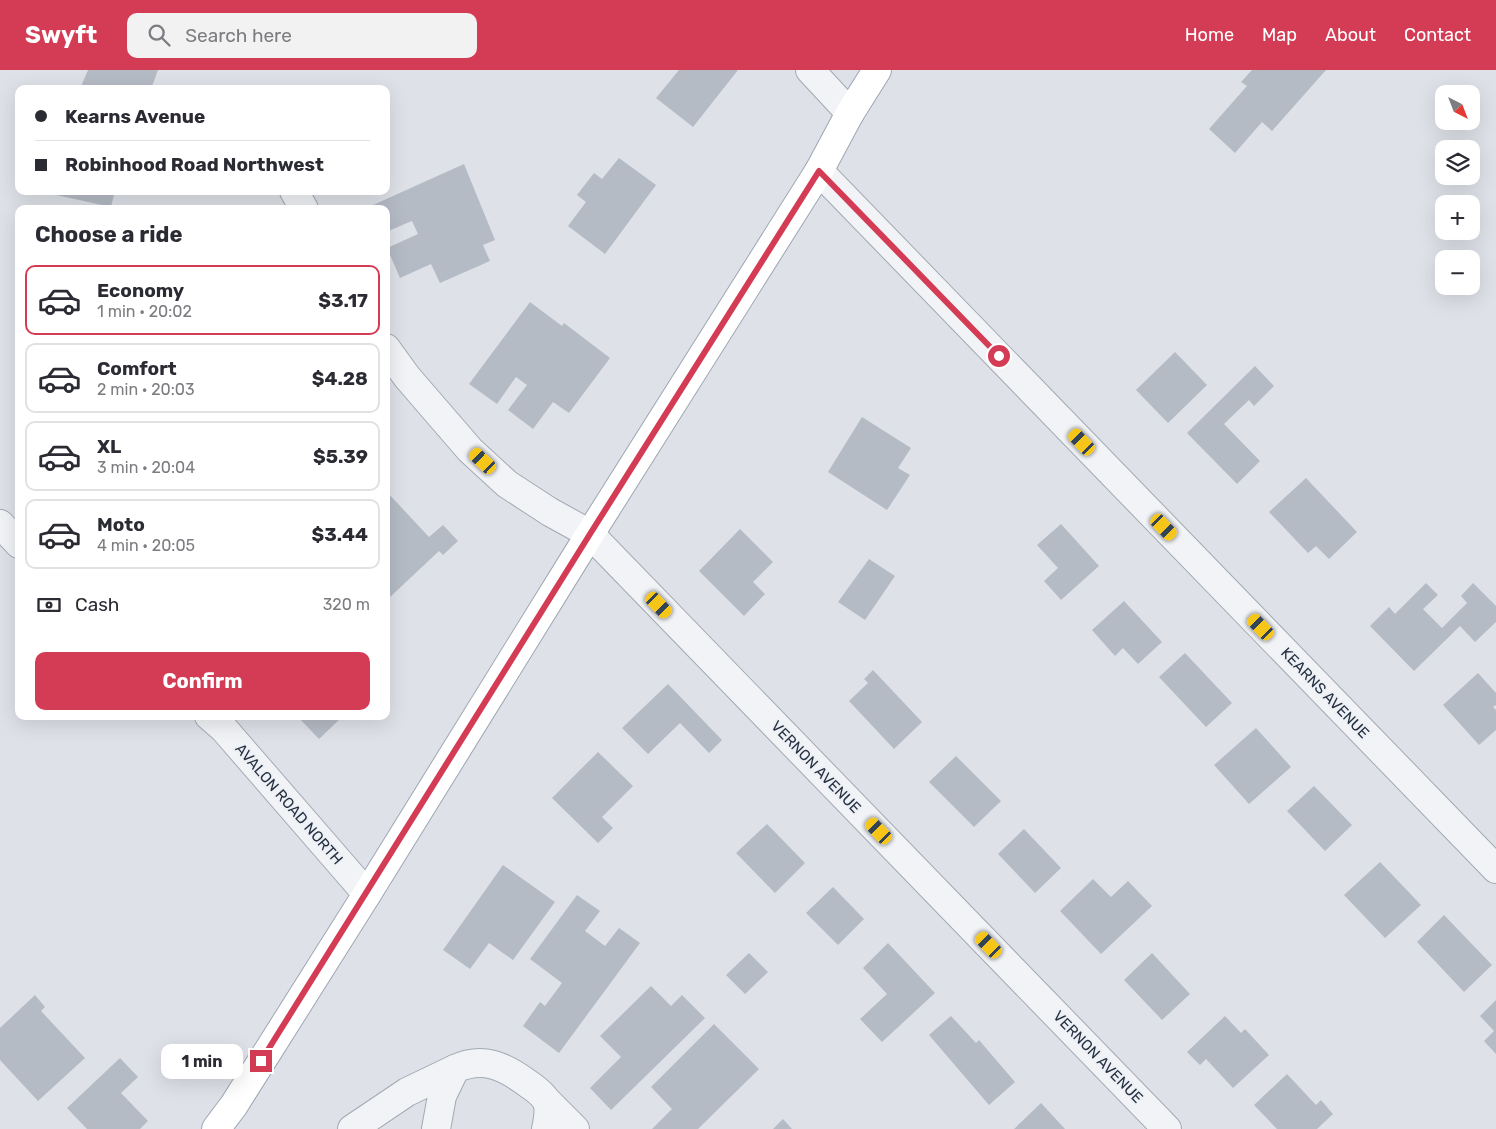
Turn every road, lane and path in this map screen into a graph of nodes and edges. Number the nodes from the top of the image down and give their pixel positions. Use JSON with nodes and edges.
{"nodes":[{"id":1,"x":810,"y":70,"type":"edge"},
{"id":2,"x":877,"y":70,"type":"edge"},
{"id":3,"x":850,"y":114,"type":"junction"},
{"id":4,"x":819,"y":171,"type":"junction"},
{"id":5,"x":390,"y":354,"type":"edge"},
{"id":6,"x":0,"y":524,"type":"edge"},
{"id":7,"x":590,"y":534,"type":"junction"},
{"id":8,"x":15,"y":540,"type":"edge"},
{"id":9,"x":214,"y":720,"type":"edge"},
{"id":10,"x":1496,"y":870,"type":"edge"},
{"id":11,"x":367,"y":894,"type":"junction"},
{"id":12,"x":455,"y":1069,"type":"junction"},
{"id":13,"x":546,"y":1101,"type":"junction"},
{"id":14,"x":216,"y":1129,"type":"edge"},
{"id":15,"x":352,"y":1129,"type":"edge"},
{"id":16,"x":436,"y":1129,"type":"edge"},
{"id":17,"x":546,"y":1129,"type":"edge"},
{"id":18,"x":574,"y":1129,"type":"edge"},
{"id":19,"x":1167,"y":1129,"type":"edge"}],
"edges":[{"from":1,"to":3,"type":"street"},
{"from":2,"to":3,"type":"main road"},
{"from":3,"to":4,"type":"main road"},
{"from":4,"to":7,"type":"main road"},
{"from":4,"to":10,"type":"street","name":"KEARNS AVENUE"},
{"from":5,"to":7,"type":"street","name":"VERNON AVENUE"},
{"from":6,"to":8,"type":"street"},
{"from":7,"to":11,"type":"main road"},
{"from":7,"to":19,"type":"street","name":"VERNON AVENUE"},
{"from":9,"to":11,"type":"street","name":"AVALON ROAD NORTH"},
{"from":11,"to":14,"type":"main road"},
{"from":12,"to":13,"type":"street"},
{"from":12,"to":15,"type":"street"},
{"from":12,"to":16,"type":"street"},
{"from":13,"to":17,"type":"street"},
{"from":13,"to":18,"type":"street"}]}
